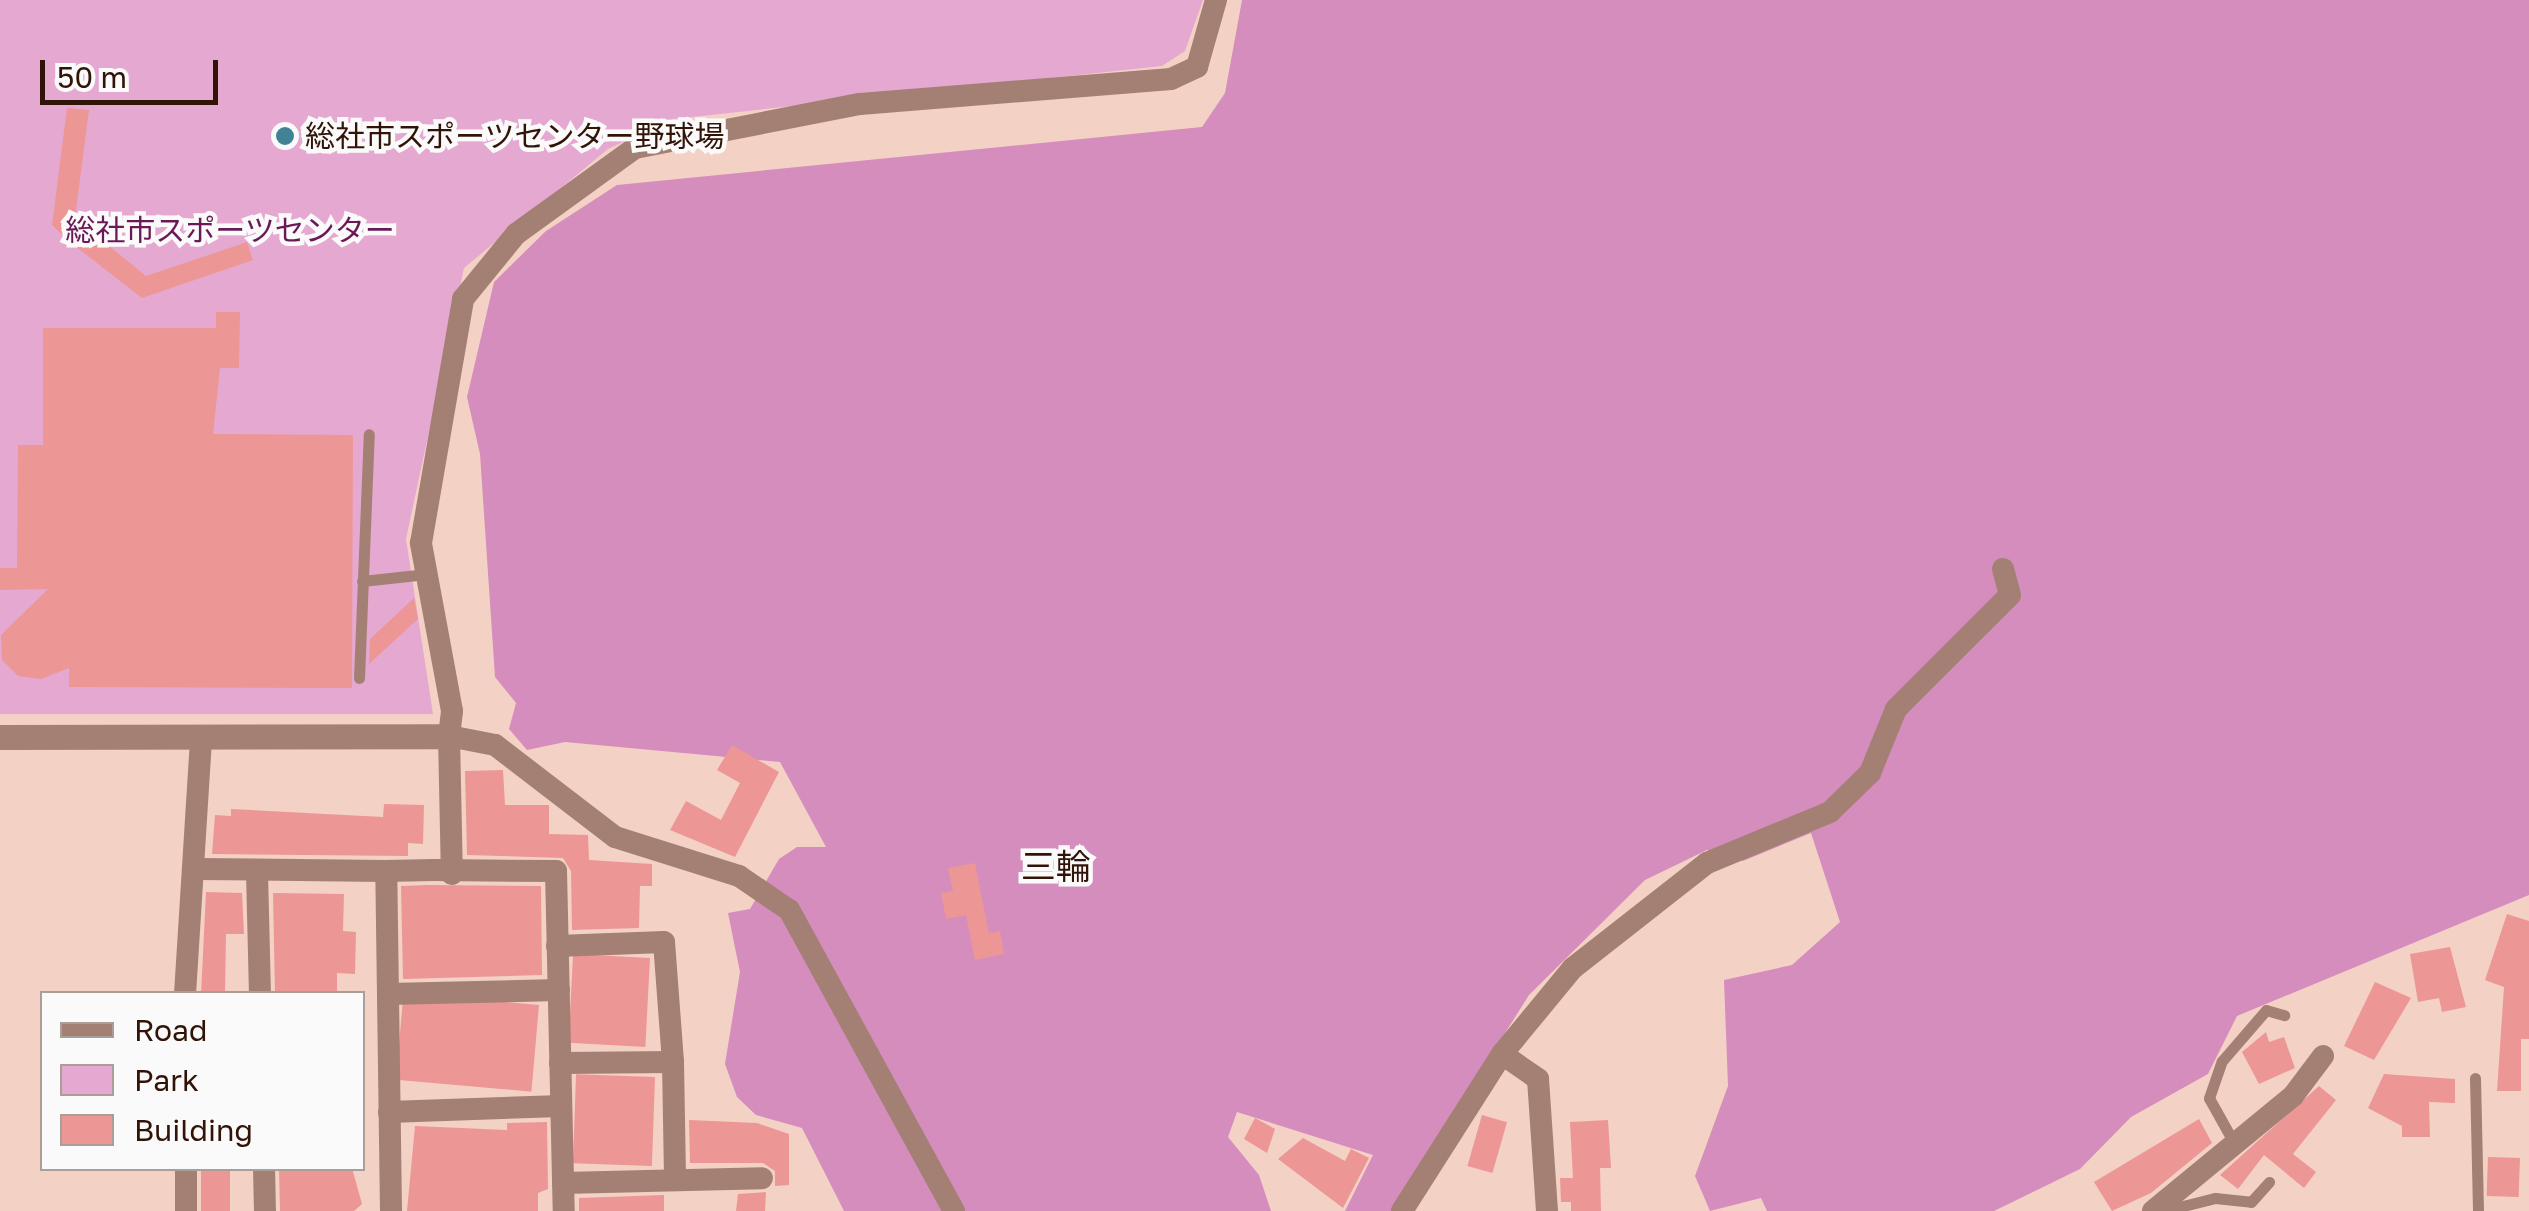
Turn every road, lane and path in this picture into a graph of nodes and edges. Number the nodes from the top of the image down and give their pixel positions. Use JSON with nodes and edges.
{"nodes":[{"id":1,"x":1216,"y":0,"type":"edge"},
{"id":2,"x":369,"y":434,"type":"dead end"},
{"id":3,"x":2003,"y":569,"type":"dead end"},
{"id":4,"x":426,"y":574,"type":"junction"},
{"id":5,"x":362,"y":580,"type":"junction"},
{"id":6,"x":359,"y":678,"type":"dead end"},
{"id":7,"x":449,"y":736,"type":"junction"},
{"id":8,"x":0,"y":737,"type":"edge"},
{"id":9,"x":202,"y":739,"type":"junction"},
{"id":10,"x":197,"y":870,"type":"junction"},
{"id":11,"x":386,"y":871,"type":"junction"},
{"id":12,"x":257,"y":872,"type":"junction"},
{"id":13,"x":452,"y":874,"type":"junction"},
{"id":14,"x":558,"y":946,"type":"junction"},
{"id":15,"x":559,"y":990,"type":"junction"},
{"id":16,"x":185,"y":991,"type":"edge"},
{"id":17,"x":260,"y":991,"type":"edge"},
{"id":18,"x":388,"y":994,"type":"junction"},
{"id":19,"x":2284,"y":1015,"type":"dead end"},
{"id":20,"x":1532,"y":1017,"type":"junction"},
{"id":21,"x":1502,"y":1054,"type":"junction"},
{"id":22,"x":2324,"y":1056,"type":"dead end"},
{"id":23,"x":674,"y":1062,"type":"junction"},
{"id":24,"x":560,"y":1064,"type":"junction"},
{"id":25,"x":1538,"y":1078,"type":"junction"},
{"id":26,"x":2475,"y":1078,"type":"dead end"},
{"id":27,"x":561,"y":1106,"type":"junction"},
{"id":28,"x":390,"y":1112,"type":"junction"},
{"id":29,"x":2234,"y":1140,"type":"junction"},
{"id":30,"x":186,"y":1171,"type":"edge"},
{"id":31,"x":264,"y":1171,"type":"edge"},
{"id":32,"x":762,"y":1178,"type":"dead end"},
{"id":33,"x":675,"y":1180,"type":"junction"},
{"id":34,"x":2269,"y":1182,"type":"dead end"},
{"id":35,"x":563,"y":1183,"type":"junction"},
{"id":36,"x":1406,"y":1210,"type":"edge"},
{"id":37,"x":186,"y":1211,"type":"edge"},
{"id":38,"x":265,"y":1211,"type":"edge"},
{"id":39,"x":390,"y":1211,"type":"edge"},
{"id":40,"x":564,"y":1211,"type":"edge"},
{"id":41,"x":954,"y":1211,"type":"edge"},
{"id":42,"x":1547,"y":1211,"type":"edge"},
{"id":43,"x":2153,"y":1211,"type":"edge"},
{"id":44,"x":2163,"y":1211,"type":"edge"},
{"id":45,"x":2478,"y":1211,"type":"edge"}],
"edges":[{"from":1,"to":4,"type":"street"},
{"from":2,"to":5,"type":"lane"},
{"from":3,"to":20,"type":"street"},
{"from":4,"to":5,"type":"lane"},
{"from":4,"to":7,"type":"street"},
{"from":5,"to":6,"type":"lane"},
{"from":7,"to":9,"type":"street"},
{"from":7,"to":13,"type":"street"},
{"from":7,"to":41,"type":"street"},
{"from":8,"to":9,"type":"street"},
{"from":9,"to":10,"type":"street"},
{"from":10,"to":12,"type":"street"},
{"from":10,"to":16,"type":"street"},
{"from":11,"to":12,"type":"street"},
{"from":11,"to":13,"type":"street"},
{"from":11,"to":18,"type":"street"},
{"from":12,"to":17,"type":"street"},
{"from":13,"to":14,"type":"street"},
{"from":14,"to":15,"type":"street"},
{"from":14,"to":23,"type":"street"},
{"from":15,"to":18,"type":"street"},
{"from":15,"to":24,"type":"street"},
{"from":18,"to":28,"type":"street"},
{"from":19,"to":29,"type":"lane"},
{"from":20,"to":21,"type":"street"},
{"from":20,"to":25,"type":"street"},
{"from":21,"to":25,"type":"street"},
{"from":21,"to":36,"type":"street"},
{"from":22,"to":29,"type":"street"},
{"from":23,"to":24,"type":"street"},
{"from":23,"to":33,"type":"street"},
{"from":24,"to":27,"type":"street"},
{"from":25,"to":42,"type":"street"},
{"from":26,"to":45,"type":"lane"},
{"from":27,"to":28,"type":"street"},
{"from":27,"to":35,"type":"street"},
{"from":28,"to":39,"type":"street"},
{"from":29,"to":43,"type":"street"},
{"from":30,"to":37,"type":"street"},
{"from":31,"to":38,"type":"street"},
{"from":32,"to":33,"type":"street"},
{"from":33,"to":35,"type":"street"},
{"from":34,"to":44,"type":"lane"},
{"from":35,"to":40,"type":"street"}]}
